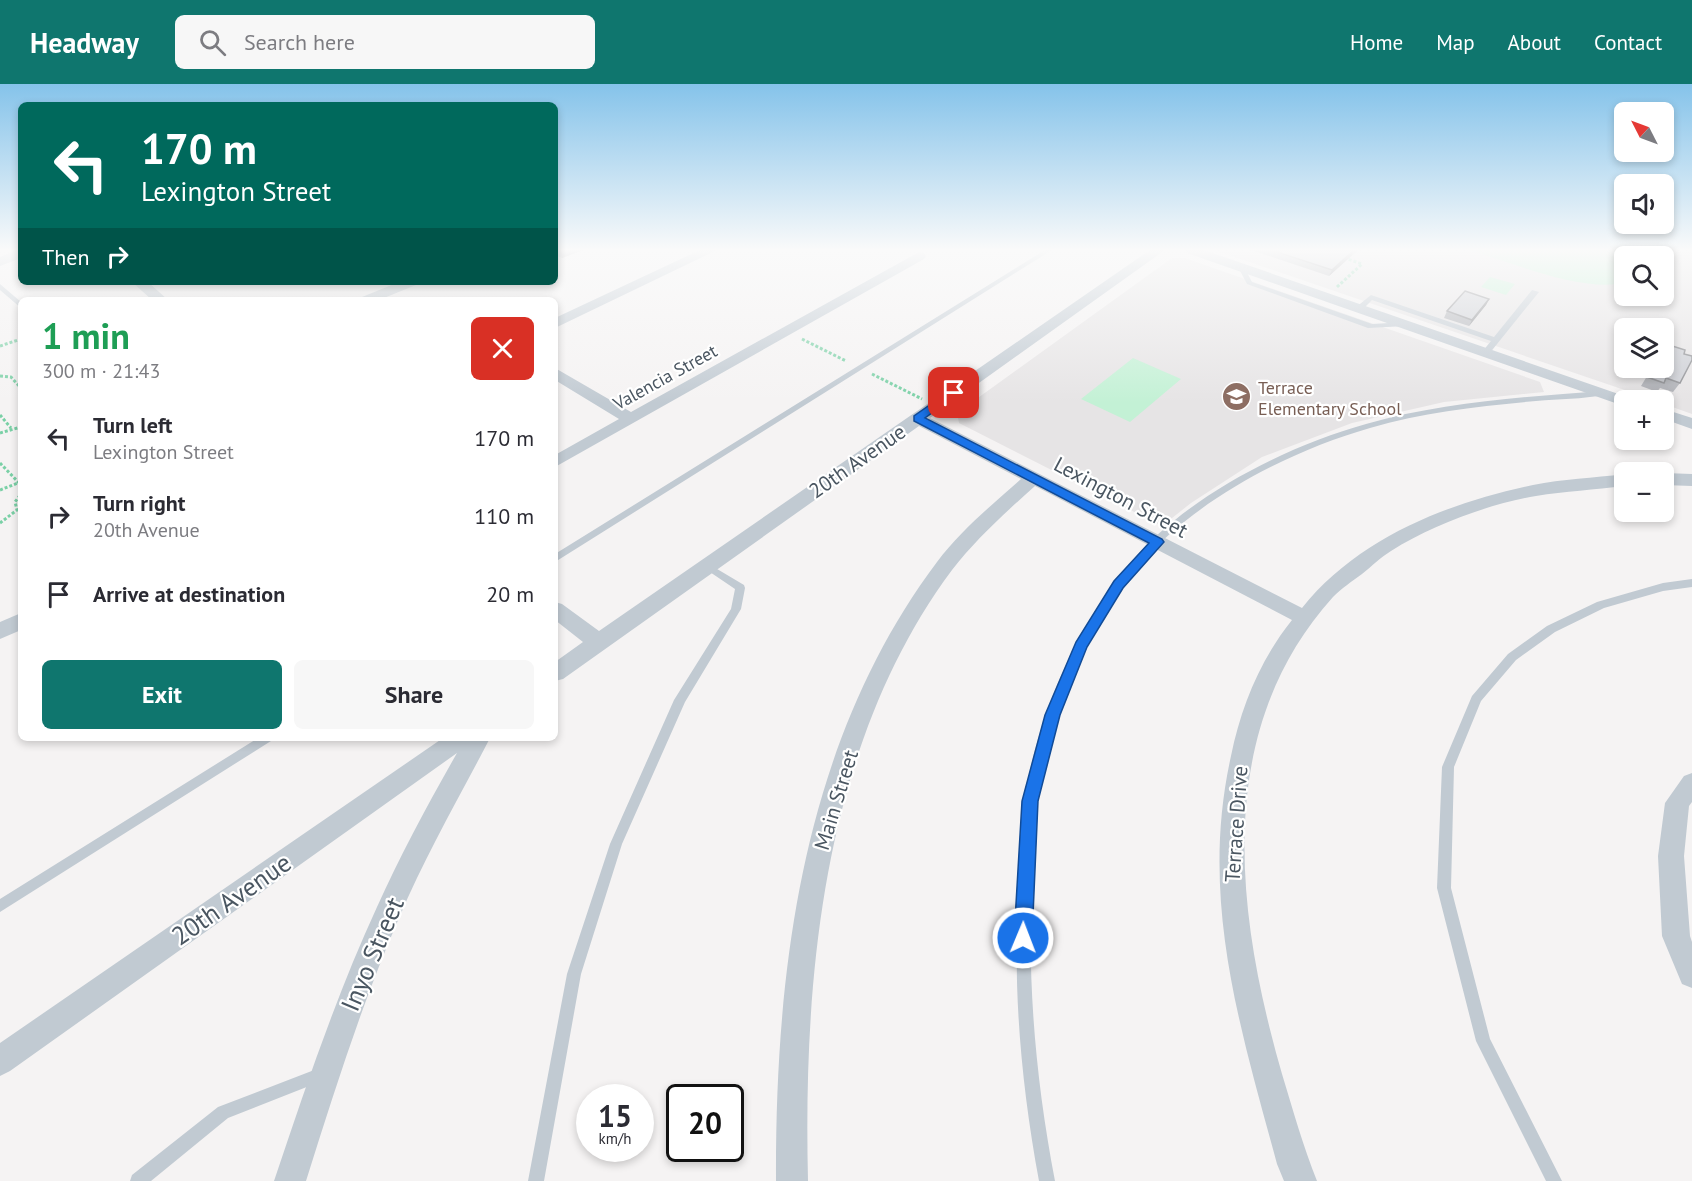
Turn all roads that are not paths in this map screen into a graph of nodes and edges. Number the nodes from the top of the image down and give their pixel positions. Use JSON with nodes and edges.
{"nodes":[{"id":1,"x":603,"y":301,"type":"edge"},
{"id":2,"x":840,"y":301,"type":"edge"},
{"id":3,"x":966,"y":301,"type":"edge"},
{"id":4,"x":1085,"y":301,"type":"edge"},
{"id":5,"x":1300,"y":301,"type":"edge"},
{"id":6,"x":1339,"y":301,"type":"edge"},
{"id":7,"x":1366,"y":301,"type":"edge"},
{"id":8,"x":1383,"y":301,"type":"edge"},
{"id":9,"x":1528,"y":301,"type":"edge"},
{"id":10,"x":1359,"y":308,"type":"junction"},
{"id":11,"x":558,"y":323,"type":"edge"},
{"id":12,"x":1406,"y":324,"type":"junction"},
{"id":13,"x":1496,"y":340,"type":"junction"},
{"id":14,"x":1486,"y":352,"type":"junction"},
{"id":15,"x":558,"y":375,"type":"edge"},
{"id":16,"x":1602,"y":393,"type":"junction"},
{"id":17,"x":1614,"y":397,"type":"edge"},
{"id":18,"x":1674,"y":417,"type":"edge"},
{"id":19,"x":917,"y":418,"type":"junction"},
{"id":20,"x":631,"y":419,"type":"junction"},
{"id":21,"x":1691,"y":421,"type":"edge"},
{"id":22,"x":558,"y":460,"type":"edge"},
{"id":23,"x":1034,"y":477,"type":"junction"},
{"id":24,"x":1674,"y":479,"type":"edge"},
{"id":25,"x":1692,"y":480,"type":"edge"},
{"id":26,"x":1614,"y":481,"type":"edge"},
{"id":27,"x":1158,"y":542,"type":"junction"},
{"id":28,"x":558,"y":557,"type":"edge"},
{"id":29,"x":707,"y":566,"type":"junction"},
{"id":30,"x":1692,"y":583,"type":"edge"},
{"id":31,"x":558,"y":611,"type":"edge"},
{"id":32,"x":1303,"y":617,"type":"junction"},
{"id":33,"x":18,"y":622,"type":"edge"},
{"id":34,"x":0,"y":631,"type":"edge"},
{"id":35,"x":598,"y":642,"type":"junction"},
{"id":36,"x":558,"y":670,"type":"edge"},
{"id":37,"x":262,"y":741,"type":"edge"},
{"id":38,"x":457,"y":741,"type":"edge"},
{"id":39,"x":476,"y":741,"type":"edge"},
{"id":40,"x":1692,"y":783,"type":"edge"},
{"id":41,"x":0,"y":906,"type":"edge"},
{"id":42,"x":1692,"y":974,"type":"edge"},
{"id":43,"x":0,"y":1061,"type":"edge"},
{"id":44,"x":326,"y":1072,"type":"junction"},
{"id":45,"x":138,"y":1181,"type":"edge"},
{"id":46,"x":290,"y":1181,"type":"edge"},
{"id":47,"x":536,"y":1181,"type":"edge"},
{"id":48,"x":792,"y":1181,"type":"edge"},
{"id":49,"x":1047,"y":1181,"type":"edge"},
{"id":50,"x":1300,"y":1181,"type":"edge"},
{"id":51,"x":1554,"y":1181,"type":"edge"}],
"edges":[{"from":1,"to":11,"type":"street"},
{"from":2,"to":20,"type":"street","name":"Valencia Street"},
{"from":3,"to":28,"type":"lane"},
{"from":4,"to":19,"type":"street","name":"20th Avenue"},
{"from":5,"to":12,"type":"lane"},
{"from":6,"to":10,"type":"street"},
{"from":7,"to":10,"type":"lane"},
{"from":8,"to":13,"type":"lane"},
{"from":9,"to":13,"type":"lane"},
{"from":10,"to":12,"type":"street"},
{"from":12,"to":14,"type":"street"},
{"from":13,"to":14,"type":"lane"},
{"from":14,"to":16,"type":"street"},
{"from":15,"to":20,"type":"street"},
{"from":16,"to":17,"type":"street"},
{"from":16,"to":27,"type":"lane"},
{"from":18,"to":21,"type":"street"},
{"from":19,"to":23,"type":"street","name":"Lexington Street"},
{"from":19,"to":29,"type":"street","name":"20th Avenue"},
{"from":20,"to":22,"type":"street","name":"Valencia Street"},
{"from":23,"to":27,"type":"street","name":"Lexington Street"},
{"from":23,"to":48,"type":"street","name":"Main Street"},
{"from":24,"to":25,"type":"street"},
{"from":26,"to":32,"type":"street","name":"Terrace Drive"},
{"from":27,"to":32,"type":"street","name":"Lexington Street"},
{"from":27,"to":49,"type":"lane"},
{"from":29,"to":35,"type":"street","name":"20th Avenue"},
{"from":29,"to":47,"type":"lane"},
{"from":30,"to":51,"type":"lane"},
{"from":31,"to":35,"type":"street"},
{"from":32,"to":50,"type":"street","name":"Terrace Drive"},
{"from":33,"to":34,"type":"street"},
{"from":35,"to":36,"type":"street","name":"20th Avenue"},
{"from":37,"to":41,"type":"lane"},
{"from":38,"to":43,"type":"street","name":"20th Avenue"},
{"from":39,"to":44,"type":"street","name":"Inyo Street"},
{"from":40,"to":42,"type":"street"},
{"from":44,"to":45,"type":"lane"},
{"from":44,"to":46,"type":"street","name":"Inyo Street"}]}
